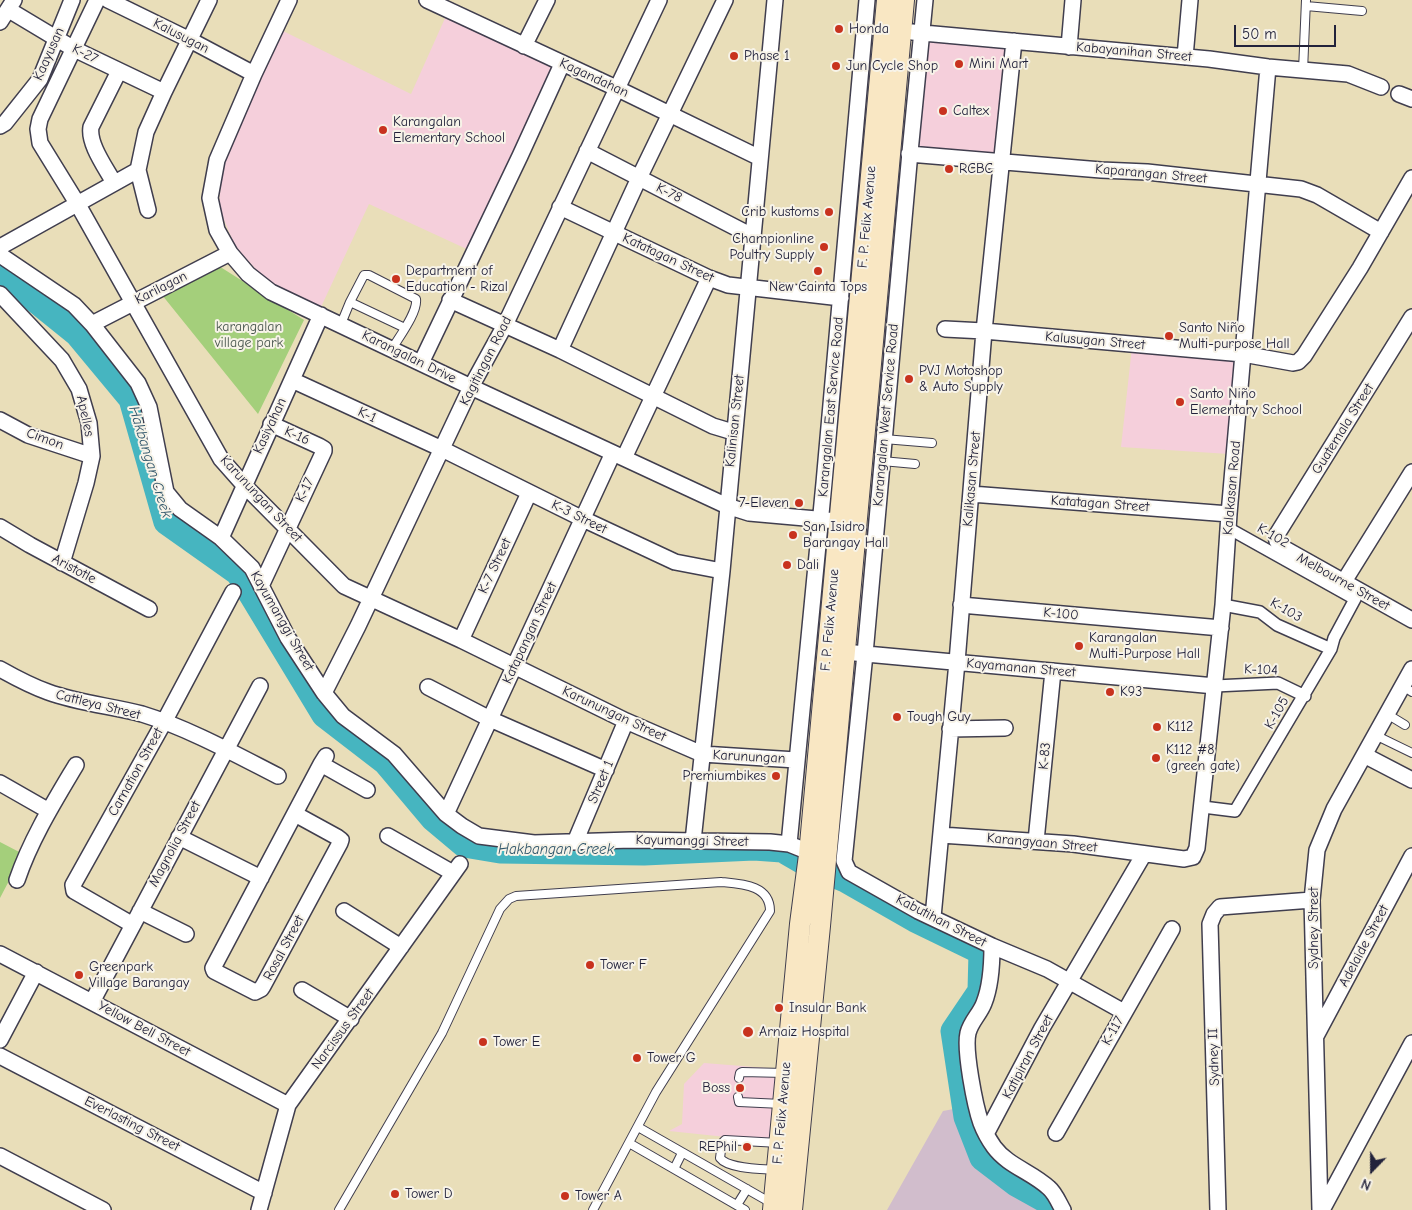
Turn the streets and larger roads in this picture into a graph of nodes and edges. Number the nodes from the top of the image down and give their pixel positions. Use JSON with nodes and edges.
{"nodes":[{"id":1,"x":72,"y":0,"type":"edge"},
{"id":2,"x":97,"y":0,"type":"edge"},
{"id":3,"x":108,"y":0,"type":"edge"},
{"id":4,"x":209,"y":0,"type":"edge"},
{"id":5,"x":289,"y":0,"type":"edge"},
{"id":6,"x":427,"y":0,"type":"edge"},
{"id":7,"x":547,"y":0,"type":"edge"},
{"id":8,"x":659,"y":0,"type":"edge"},
{"id":9,"x":725,"y":0,"type":"edge"},
{"id":10,"x":775,"y":0,"type":"edge"},
{"id":11,"x":867,"y":0,"type":"edge"},
{"id":12,"x":887,"y":0,"type":"edge"},
{"id":13,"x":904,"y":0,"type":"edge"},
{"id":14,"x":925,"y":0,"type":"edge"},
{"id":15,"x":1073,"y":0,"type":"edge"},
{"id":16,"x":1190,"y":0,"type":"edge"},
{"id":17,"x":11,"y":5,"type":"edge"},
{"id":18,"x":0,"y":22,"type":"edge"},
{"id":19,"x":893,"y":32,"type":"junction"},
{"id":20,"x":921,"y":33,"type":"junction"},
{"id":21,"x":864,"y":34,"type":"junction"},
{"id":22,"x":57,"y":38,"type":"junction"},
{"id":23,"x":190,"y":40,"type":"junction"},
{"id":24,"x":1014,"y":42,"type":"junction"},
{"id":25,"x":524,"y":46,"type":"junction"},
{"id":26,"x":1069,"y":47,"type":"junction"},
{"id":27,"x":74,"y":49,"type":"junction"},
{"id":28,"x":1185,"y":57,"type":"junction"},
{"id":29,"x":562,"y":64,"type":"junction"},
{"id":30,"x":1268,"y":67,"type":"junction"},
{"id":31,"x":119,"y":71,"type":"junction"},
{"id":32,"x":254,"y":74,"type":"junction"},
{"id":33,"x":1381,"y":87,"type":"dead end"},
{"id":34,"x":616,"y":88,"type":"junction"},
{"id":35,"x":164,"y":92,"type":"junction"},
{"id":36,"x":670,"y":114,"type":"junction"},
{"id":37,"x":0,"y":126,"type":"edge"},
{"id":38,"x":587,"y":151,"type":"junction"},
{"id":39,"x":910,"y":154,"type":"junction"},
{"id":40,"x":760,"y":158,"type":"junction"},
{"id":41,"x":1002,"y":161,"type":"junction"},
{"id":42,"x":138,"y":170,"type":"junction"},
{"id":43,"x":640,"y":178,"type":"junction"},
{"id":44,"x":1412,"y":178,"type":"edge"},
{"id":45,"x":114,"y":183,"type":"junction"},
{"id":46,"x":1258,"y":184,"type":"junction"},
{"id":47,"x":77,"y":203,"type":"junction"},
{"id":48,"x":560,"y":208,"type":"junction"},
{"id":49,"x":148,"y":210,"type":"dead end"},
{"id":50,"x":614,"y":232,"type":"junction"},
{"id":51,"x":1381,"y":232,"type":"junction"},
{"id":52,"x":752,"y":236,"type":"junction"},
{"id":53,"x":0,"y":247,"type":"edge"},
{"id":54,"x":230,"y":253,"type":"junction"},
{"id":55,"x":0,"y":255,"type":"edge"},
{"id":56,"x":710,"y":278,"type":"junction"},
{"id":57,"x":749,"y":287,"type":"junction"},
{"id":58,"x":0,"y":294,"type":"edge"},
{"id":59,"x":841,"y":298,"type":"junction"},
{"id":60,"x":450,"y":300,"type":"junction"},
{"id":61,"x":132,"y":303,"type":"junction"},
{"id":62,"x":321,"y":315,"type":"junction"},
{"id":63,"x":1412,"y":317,"type":"edge"},
{"id":64,"x":92,"y":324,"type":"junction"},
{"id":65,"x":505,"y":324,"type":"junction"},
{"id":66,"x":945,"y":329,"type":"dead end"},
{"id":67,"x":984,"y":331,"type":"junction"},
{"id":68,"x":560,"y":350,"type":"junction"},
{"id":69,"x":1243,"y":354,"type":"junction"},
{"id":70,"x":421,"y":363,"type":"junction"},
{"id":71,"x":292,"y":380,"type":"junction"},
{"id":72,"x":471,"y":387,"type":"junction"},
{"id":73,"x":652,"y":396,"type":"junction"},
{"id":74,"x":0,"y":420,"type":"edge"},
{"id":75,"x":271,"y":424,"type":"junction"},
{"id":76,"x":733,"y":432,"type":"junction"},
{"id":77,"x":324,"y":449,"type":"joint"},
{"id":78,"x":442,"y":449,"type":"junction"},
{"id":79,"x":618,"y":455,"type":"junction"},
{"id":80,"x":92,"y":456,"type":"junction"},
{"id":81,"x":1412,"y":472,"type":"edge"},
{"id":82,"x":244,"y":485,"type":"junction"},
{"id":83,"x":529,"y":493,"type":"junction"},
{"id":84,"x":971,"y":494,"type":"junction"},
{"id":85,"x":727,"y":506,"type":"junction"},
{"id":86,"x":583,"y":520,"type":"junction"},
{"id":87,"x":839,"y":521,"type":"junction"},
{"id":88,"x":1228,"y":521,"type":"junction"},
{"id":89,"x":0,"y":527,"type":"edge"},
{"id":90,"x":288,"y":528,"type":"junction"},
{"id":91,"x":221,"y":538,"type":"junction"},
{"id":92,"x":1277,"y":541,"type":"joint"},
{"id":93,"x":62,"y":563,"type":"junction"},
{"id":94,"x":722,"y":571,"type":"junction"},
{"id":95,"x":1342,"y":583,"type":"junction"},
{"id":96,"x":261,"y":586,"type":"junction"},
{"id":97,"x":234,"y":592,"type":"dead end"},
{"id":98,"x":371,"y":599,"type":"junction"},
{"id":99,"x":1354,"y":599,"type":"joint"},
{"id":100,"x":961,"y":605,"type":"junction"},
{"id":101,"x":1223,"y":605,"type":"junction"},
{"id":102,"x":149,"y":609,"type":"dead end"},
{"id":103,"x":1412,"y":620,"type":"edge"},
{"id":104,"x":1220,"y":628,"type":"junction"},
{"id":105,"x":461,"y":640,"type":"junction"},
{"id":106,"x":1331,"y":649,"type":"junction"},
{"id":107,"x":836,"y":652,"type":"junction"},
{"id":108,"x":865,"y":654,"type":"junction"},
{"id":109,"x":957,"y":662,"type":"junction"},
{"id":110,"x":514,"y":666,"type":"junction"},
{"id":111,"x":0,"y":669,"type":"edge"},
{"id":112,"x":1412,"y":669,"type":"edge"},
{"id":113,"x":1053,"y":671,"type":"junction"},
{"id":114,"x":260,"y":686,"type":"dead end"},
{"id":115,"x":1215,"y":686,"type":"junction"},
{"id":116,"x":428,"y":688,"type":"dead end"},
{"id":117,"x":1407,"y":689,"type":"edge"},
{"id":118,"x":324,"y":693,"type":"junction"},
{"id":119,"x":1304,"y":696,"type":"junction"},
{"id":120,"x":490,"y":719,"type":"junction"},
{"id":121,"x":626,"y":721,"type":"junction"},
{"id":122,"x":164,"y":722,"type":"junction"},
{"id":123,"x":1005,"y":728,"type":"dead end"},
{"id":124,"x":950,"y":729,"type":"junction"},
{"id":125,"x":226,"y":749,"type":"junction"},
{"id":126,"x":702,"y":754,"type":"junction"},
{"id":127,"x":1364,"y":755,"type":"junction"},
{"id":128,"x":796,"y":760,"type":"junction"},
{"id":129,"x":76,"y":765,"type":"dead end"},
{"id":130,"x":606,"y":770,"type":"junction"},
{"id":131,"x":278,"y":776,"type":"dead end"},
{"id":132,"x":1412,"y":780,"type":"edge"},
{"id":133,"x":0,"y":783,"type":"edge"},
{"id":134,"x":367,"y":790,"type":"dead end"},
{"id":135,"x":1203,"y":807,"type":"junction"},
{"id":136,"x":49,"y":811,"type":"junction"},
{"id":137,"x":295,"y":814,"type":"junction"},
{"id":138,"x":446,"y":814,"type":"junction"},
{"id":139,"x":941,"y":835,"type":"junction"},
{"id":140,"x":388,"y":836,"type":"dead end"},
{"id":141,"x":179,"y":837,"type":"junction"},
{"id":142,"x":575,"y":842,"type":"junction"},
{"id":143,"x":692,"y":842,"type":"junction"},
{"id":144,"x":1036,"y":842,"type":"junction"},
{"id":145,"x":789,"y":844,"type":"junction"},
{"id":146,"x":1144,"y":854,"type":"junction"},
{"id":147,"x":1412,"y":856,"type":"edge"},
{"id":148,"x":823,"y":857,"type":"junction"},
{"id":149,"x":261,"y":878,"type":"junction"},
{"id":150,"x":17,"y":880,"type":"dead end"},
{"id":151,"x":1312,"y":900,"type":"junction"},
{"id":152,"x":812,"y":904,"type":"junction"},
{"id":153,"x":140,"y":911,"type":"junction"},
{"id":154,"x":344,"y":911,"type":"dead end"},
{"id":155,"x":933,"y":917,"type":"junction"},
{"id":156,"x":133,"y":924,"type":"junction"},
{"id":157,"x":800,"y":924,"type":"junction"},
{"id":158,"x":820,"y":926,"type":"junction"},
{"id":159,"x":1172,"y":929,"type":"dead end"},
{"id":160,"x":186,"y":934,"type":"dead end"},
{"id":161,"x":992,"y":946,"type":"junction"},
{"id":162,"x":401,"y":947,"type":"junction"},
{"id":163,"x":0,"y":954,"type":"edge"},
{"id":164,"x":36,"y":972,"type":"junction"},
{"id":165,"x":1069,"y":981,"type":"junction"},
{"id":166,"x":302,"y":990,"type":"dead end"},
{"id":167,"x":92,"y":1002,"type":"junction"},
{"id":168,"x":1124,"y":1012,"type":"junction"},
{"id":169,"x":791,"y":1015,"type":"junction"},
{"id":170,"x":811,"y":1017,"type":"junction"},
{"id":171,"x":351,"y":1020,"type":"junction"},
{"id":172,"x":1315,"y":1037,"type":"junction"},
{"id":173,"x":0,"y":1040,"type":"edge"},
{"id":174,"x":1412,"y":1043,"type":"edge"},
{"id":175,"x":0,"y":1056,"type":"edge"},
{"id":176,"x":288,"y":1105,"type":"junction"},
{"id":177,"x":986,"y":1134,"type":"junction"},
{"id":178,"x":1056,"y":1134,"type":"dead end"},
{"id":179,"x":0,"y":1156,"type":"edge"},
{"id":180,"x":264,"y":1193,"type":"junction"},
{"id":181,"x":779,"y":1208,"type":"edge"},
{"id":182,"x":103,"y":1210,"type":"edge"},
{"id":183,"x":259,"y":1210,"type":"edge"},
{"id":184,"x":1064,"y":1210,"type":"edge"},
{"id":185,"x":1218,"y":1210,"type":"edge"},
{"id":186,"x":1321,"y":1210,"type":"edge"}],
"edges":[{"from":1,"to":22,"type":"street","name":"Kaayusan"},
{"from":2,"to":27,"type":"street","name":"Karunungan Street"},
{"from":3,"to":23,"type":"street","name":"Kalusugan"},
{"from":4,"to":23,"type":"street"},
{"from":5,"to":32,"type":"street","name":"Karangalan Drive"},
{"from":6,"to":25,"type":"street","name":"Kagandahan"},
{"from":7,"to":25,"type":"street"},
{"from":8,"to":34,"type":"street","name":"Kagitingan Road"},
{"from":9,"to":36,"type":"street"},
{"from":10,"to":40,"type":"street","name":"Kalinisan Street"},
{"from":11,"to":21,"type":"street","name":"Karangalan East Service Road"},
{"from":12,"to":19,"type":"main road","name":"F. P. Felix Avenue"},
{"from":13,"to":19,"type":"main road","name":"F. P. Felix Avenue"},
{"from":14,"to":20,"type":"street","name":"Karangalan West Service Road"},
{"from":15,"to":26,"type":"street"},
{"from":16,"to":28,"type":"street"},
{"from":17,"to":18,"type":"street"},
{"from":17,"to":22,"type":"street","name":"K-27"},
{"from":19,"to":20,"type":"street","name":"Kabayanihan Street"},
{"from":19,"to":21,"type":"street","name":"Kabayanihan Street"},
{"from":19,"to":87,"type":"main road","name":"F. P. Felix Avenue"},
{"from":20,"to":24,"type":"street","name":"Kabayanihan Street"},
{"from":20,"to":39,"type":"street","name":"Karangalan West Service Road"},
{"from":21,"to":59,"type":"street","name":"Karangalan East Service Road"},
{"from":22,"to":27,"type":"street","name":"K-27"},
{"from":22,"to":37,"type":"street","name":"Kaayusan"},
{"from":23,"to":32,"type":"street","name":"Kalusugan"},
{"from":23,"to":35,"type":"street"},
{"from":24,"to":26,"type":"street","name":"Kabayanihan Street"},
{"from":24,"to":41,"type":"street","name":"Kalikasan Street"},
{"from":25,"to":29,"type":"street","name":"Kagandahan"},
{"from":26,"to":28,"type":"street","name":"Kabayanihan Street"},
{"from":27,"to":31,"type":"street","name":"K-27"},
{"from":27,"to":47,"type":"street","name":"Karunungan Street"},
{"from":28,"to":30,"type":"street","name":"Kabayanihan Street"},
{"from":29,"to":34,"type":"street","name":"Kagandahan"},
{"from":29,"to":60,"type":"street"},
{"from":30,"to":33,"type":"street","name":"Kabayanihan Street"},
{"from":30,"to":46,"type":"street","name":"Kalakasan Road"},
{"from":31,"to":35,"type":"street","name":"K-27"},
{"from":31,"to":45,"type":"street"},
{"from":32,"to":54,"type":"street","name":"Karangalan Drive"},
{"from":34,"to":36,"type":"street","name":"Kagandahan"},
{"from":34,"to":38,"type":"street","name":"Kagitingan Road"},
{"from":35,"to":42,"type":"street"},
{"from":36,"to":40,"type":"street","name":"Kagandahan"},
{"from":36,"to":43,"type":"street"},
{"from":38,"to":43,"type":"street","name":"K-78"},
{"from":38,"to":48,"type":"street","name":"Kagitingan Road"},
{"from":39,"to":41,"type":"street","name":"Kaparangan Street"},
{"from":39,"to":108,"type":"street","name":"Karangalan West Service Road"},
{"from":40,"to":52,"type":"street","name":"Kalinisan Street"},
{"from":41,"to":46,"type":"street","name":"Kaparangan Street"},
{"from":41,"to":67,"type":"street","name":"Kalikasan Street"},
{"from":42,"to":45,"type":"street"},
{"from":42,"to":49,"type":"street"},
{"from":43,"to":50,"type":"street"},
{"from":43,"to":52,"type":"street","name":"K-78"},
{"from":44,"to":51,"type":"street","name":"Kalusugan Street"},
{"from":45,"to":47,"type":"street"},
{"from":46,"to":51,"type":"street","name":"Kaparangan Street"},
{"from":46,"to":69,"type":"street","name":"Kalakasan Road"},
{"from":47,"to":53,"type":"street"},
{"from":47,"to":61,"type":"street","name":"Karunungan Street"},
{"from":48,"to":50,"type":"street","name":"Katatagan Street"},
{"from":48,"to":65,"type":"street","name":"Kagitingan Road"},
{"from":50,"to":56,"type":"street","name":"Katatagan Street"},
{"from":50,"to":68,"type":"street"},
{"from":51,"to":69,"type":"street","name":"Kalusugan Street"},
{"from":52,"to":57,"type":"street","name":"Kalinisan Street"},
{"from":54,"to":61,"type":"street","name":"Karilagan"},
{"from":54,"to":62,"type":"street","name":"Karangalan Drive"},
{"from":55,"to":64,"type":"street","name":"Kayumanggi Street"},
{"from":56,"to":57,"type":"street","name":"Katatagan Street"},
{"from":56,"to":73,"type":"street","name":"Katapangan Street"},
{"from":57,"to":59,"type":"street","name":"Katatagan Street"},
{"from":57,"to":76,"type":"street","name":"Kalinisan Street"},
{"from":58,"to":80,"type":"street","name":"Apelles"},
{"from":59,"to":87,"type":"street","name":"Karangalan East Service Road"},
{"from":60,"to":65,"type":"street"},
{"from":60,"to":70,"type":"street"},
{"from":61,"to":64,"type":"street","name":"Karilagan"},
{"from":61,"to":82,"type":"street","name":"Karunungan Street"},
{"from":62,"to":70,"type":"street","name":"Karangalan Drive"},
{"from":62,"to":71,"type":"street","name":"Kasiyahan"},
{"from":63,"to":92,"type":"street","name":"Guatemala Street"},
{"from":64,"to":91,"type":"street","name":"Kayumanggi Street"},
{"from":65,"to":68,"type":"street"},
{"from":65,"to":72,"type":"street","name":"Kagitingan Road"},
{"from":66,"to":67,"type":"street","name":"Kalusugan Street"},
{"from":67,"to":69,"type":"street","name":"Kalusugan Street"},
{"from":67,"to":84,"type":"street","name":"Kalikasan Street"},
{"from":68,"to":73,"type":"street"},
{"from":69,"to":88,"type":"street","name":"Kalakasan Road"},
{"from":70,"to":72,"type":"street","name":"Karangalan Drive"},
{"from":71,"to":75,"type":"street","name":"Kasiyahan"},
{"from":71,"to":78,"type":"street","name":"K-1"},
{"from":72,"to":78,"type":"street","name":"Kagitingan Road"},
{"from":72,"to":79,"type":"street","name":"Karangalan Drive"},
{"from":73,"to":76,"type":"street"},
{"from":73,"to":79,"type":"street","name":"Katapangan Street"},
{"from":74,"to":80,"type":"street","name":"Cimon"},
{"from":75,"to":77,"type":"street","name":"K-16"},
{"from":75,"to":82,"type":"street","name":"Kasiyahan"},
{"from":76,"to":85,"type":"street","name":"Kalinisan Street"},
{"from":77,"to":90,"type":"street","name":"K-17"},
{"from":78,"to":83,"type":"street","name":"K-3 Street"},
{"from":78,"to":98,"type":"street","name":"Kagitingan Road"},
{"from":79,"to":85,"type":"street","name":"Karangalan Drive"},
{"from":79,"to":86,"type":"street","name":"Katapangan Street"},
{"from":80,"to":93,"type":"street","name":"Apelles"},
{"from":81,"to":95,"type":"street"},
{"from":82,"to":90,"type":"street","name":"Karunungan Street"},
{"from":82,"to":91,"type":"street","name":"Kasiyahan"},
{"from":83,"to":86,"type":"street","name":"K-3 Street"},
{"from":83,"to":105,"type":"street","name":"K-7 Street"},
{"from":84,"to":88,"type":"street","name":"Katatagan Street"},
{"from":84,"to":100,"type":"street","name":"Kalikasan Street"},
{"from":85,"to":87,"type":"street","name":"Karangalan Drive"},
{"from":85,"to":94,"type":"street","name":"Kalinisan Street"},
{"from":86,"to":94,"type":"street","name":"K-3 Street"},
{"from":86,"to":110,"type":"street","name":"Katapangan Street"},
{"from":87,"to":107,"type":"main road","name":"F. P. Felix Avenue"},
{"from":87,"to":128,"type":"street","name":"Karangalan East Service Road"},
{"from":88,"to":99,"type":"street","name":"K-102"},
{"from":88,"to":101,"type":"street","name":"Kalakasan Road"},
{"from":89,"to":93,"type":"street","name":"Aristotle"},
{"from":90,"to":96,"type":"street","name":"K-17"},
{"from":90,"to":98,"type":"street","name":"Karunungan Street"},
{"from":91,"to":96,"type":"street","name":"Kayumanggi Street"},
{"from":92,"to":95,"type":"street","name":"Melbourne Street"},
{"from":93,"to":102,"type":"street","name":"Aristotle"},
{"from":94,"to":126,"type":"street","name":"Kalinisan Street"},
{"from":95,"to":103,"type":"street","name":"Melbourne Street"},
{"from":96,"to":118,"type":"street","name":"Kayumanggi Street"},
{"from":97,"to":122,"type":"street","name":"Carnation Street"},
{"from":98,"to":105,"type":"street","name":"Karunungan Street"},
{"from":98,"to":118,"type":"street","name":"Kagitingan Road"},
{"from":99,"to":106,"type":"street","name":"K-105"},
{"from":100,"to":104,"type":"street","name":"K-100"},
{"from":100,"to":109,"type":"street","name":"Kalikasan Street"},
{"from":101,"to":104,"type":"street","name":"Kalakasan Road"},
{"from":101,"to":106,"type":"street","name":"K-103"},
{"from":104,"to":115,"type":"street","name":"Kalakasan Road"},
{"from":105,"to":110,"type":"street","name":"Karunungan Street"},
{"from":106,"to":119,"type":"street","name":"K-105"},
{"from":107,"to":108,"type":"street","name":"Kayamanan Street"},
{"from":107,"to":148,"type":"main road","name":"F. P. Felix Avenue"},
{"from":108,"to":109,"type":"street","name":"Kayamanan Street"},
{"from":108,"to":148,"type":"street","name":"Karangalan West Service Road"},
{"from":109,"to":113,"type":"street","name":"Kayamanan Street"},
{"from":109,"to":124,"type":"street","name":"Kalikasan Street"},
{"from":110,"to":120,"type":"street","name":"Katapangan Street"},
{"from":110,"to":121,"type":"street","name":"Karunungan Street"},
{"from":111,"to":122,"type":"street","name":"Cattleya Street"},
{"from":112,"to":117,"type":"street","name":"Sydney Street"},
{"from":113,"to":115,"type":"street","name":"Kayamanan Street"},
{"from":113,"to":144,"type":"street","name":"K-83"},
{"from":114,"to":125,"type":"street","name":"Magnolia Street"},
{"from":115,"to":119,"type":"street","name":"K-104"},
{"from":115,"to":135,"type":"street","name":"Kalakasan Road"},
{"from":116,"to":120,"type":"street"},
{"from":117,"to":127,"type":"street","name":"Sydney Street"},
{"from":118,"to":138,"type":"street","name":"Kayumanggi Street"},
{"from":119,"to":135,"type":"street","name":"K-105"},
{"from":120,"to":130,"type":"street"},
{"from":120,"to":138,"type":"street","name":"Katapangan Street"},
{"from":121,"to":126,"type":"street","name":"Karunungan Street"},
{"from":121,"to":130,"type":"street","name":"Street 1"},
{"from":122,"to":125,"type":"street","name":"Cattleya Street"},
{"from":122,"to":156,"type":"street","name":"Carnation Street"},
{"from":123,"to":124,"type":"street"},
{"from":124,"to":139,"type":"street","name":"Kalikasan Street"},
{"from":125,"to":131,"type":"street","name":"Cattleya Street"},
{"from":125,"to":141,"type":"street","name":"Magnolia Street"},
{"from":126,"to":128,"type":"street","name":"Karunungan"},
{"from":126,"to":143,"type":"street","name":"Kalinisan Street"},
{"from":127,"to":132,"type":"street"},
{"from":127,"to":151,"type":"street","name":"Sydney Street"},
{"from":128,"to":145,"type":"street","name":"Karangalan East Service Road"},
{"from":129,"to":136,"type":"street"},
{"from":130,"to":142,"type":"street","name":"Street 1"},
{"from":133,"to":136,"type":"street"},
{"from":134,"to":137,"type":"street","name":"Rosal Street"},
{"from":135,"to":146,"type":"street","name":"Kalakasan Road"},
{"from":136,"to":150,"type":"street"},
{"from":137,"to":149,"type":"street","name":"Rosal Street"},
{"from":137,"to":149,"type":"street","name":"Rosal Street"},
{"from":138,"to":142,"type":"street","name":"Kayumanggi Street"},
{"from":139,"to":144,"type":"street","name":"Karangyaan Street"},
{"from":139,"to":155,"type":"street","name":"Kalikasan Street"},
{"from":140,"to":162,"type":"street","name":"Narcissus Street"},
{"from":141,"to":149,"type":"street"},
{"from":141,"to":153,"type":"street","name":"Magnolia Street"},
{"from":142,"to":143,"type":"street","name":"Kayumanggi Street"},
{"from":143,"to":145,"type":"street","name":"Kayumanggi Street"},
{"from":144,"to":146,"type":"street","name":"Karangyaan Street"},
{"from":145,"to":148,"type":"street","name":"Kayumanggi Street"},
{"from":146,"to":165,"type":"street","name":"Katipiran Street"},
{"from":147,"to":172,"type":"street","name":"Adelaide Street"},
{"from":148,"to":152,"type":"main road","name":"F. P. Felix Avenue"},
{"from":148,"to":155,"type":"street","name":"Kabutihan Street"},
{"from":151,"to":172,"type":"street","name":"Sydney Street"},
{"from":151,"to":185,"type":"street","name":"Sydney II"},
{"from":152,"to":157,"type":"main road","name":"F. P. Felix Avenue"},
{"from":152,"to":158,"type":"main road","name":"F. P. Felix Avenue"},
{"from":153,"to":156,"type":"street","name":"Magnolia Street"},
{"from":153,"to":160,"type":"street"},
{"from":154,"to":162,"type":"street"},
{"from":155,"to":161,"type":"street","name":"Kabutihan Street"},
{"from":156,"to":167,"type":"street","name":"Magnolia Street"},
{"from":157,"to":158,"type":"main road"},
{"from":157,"to":169,"type":"main road","name":"F. P. Felix Avenue"},
{"from":158,"to":170,"type":"main road","name":"F. P. Felix Avenue"},
{"from":159,"to":168,"type":"street","name":"K-117"},
{"from":161,"to":165,"type":"street"},
{"from":161,"to":177,"type":"street","name":"Kabutihan Street"},
{"from":162,"to":171,"type":"street","name":"Narcissus Street"},
{"from":163,"to":164,"type":"street","name":"Yellow Bell Street"},
{"from":164,"to":167,"type":"street","name":"Yellow Bell Street"},
{"from":164,"to":173,"type":"street"},
{"from":165,"to":168,"type":"street"},
{"from":165,"to":177,"type":"street","name":"Katipiran Street"},
{"from":166,"to":171,"type":"street"},
{"from":167,"to":176,"type":"street","name":"Yellow Bell Street"},
{"from":168,"to":178,"type":"street","name":"K-117"},
{"from":169,"to":170,"type":"main road"},
{"from":169,"to":181,"type":"main road","name":"F. P. Felix Avenue"},
{"from":170,"to":181,"type":"main road","name":"F. P. Felix Avenue"},
{"from":171,"to":176,"type":"street","name":"Narcissus Street"},
{"from":172,"to":186,"type":"street","name":"Sydney Street"},
{"from":174,"to":186,"type":"street"},
{"from":175,"to":180,"type":"street","name":"Everlasting Street"},
{"from":176,"to":180,"type":"street","name":"Narcissus Street"},
{"from":177,"to":184,"type":"street","name":"Kabutihan Street"},
{"from":179,"to":182,"type":"street"},
{"from":180,"to":183,"type":"street","name":"Narcissus Street"}]}
